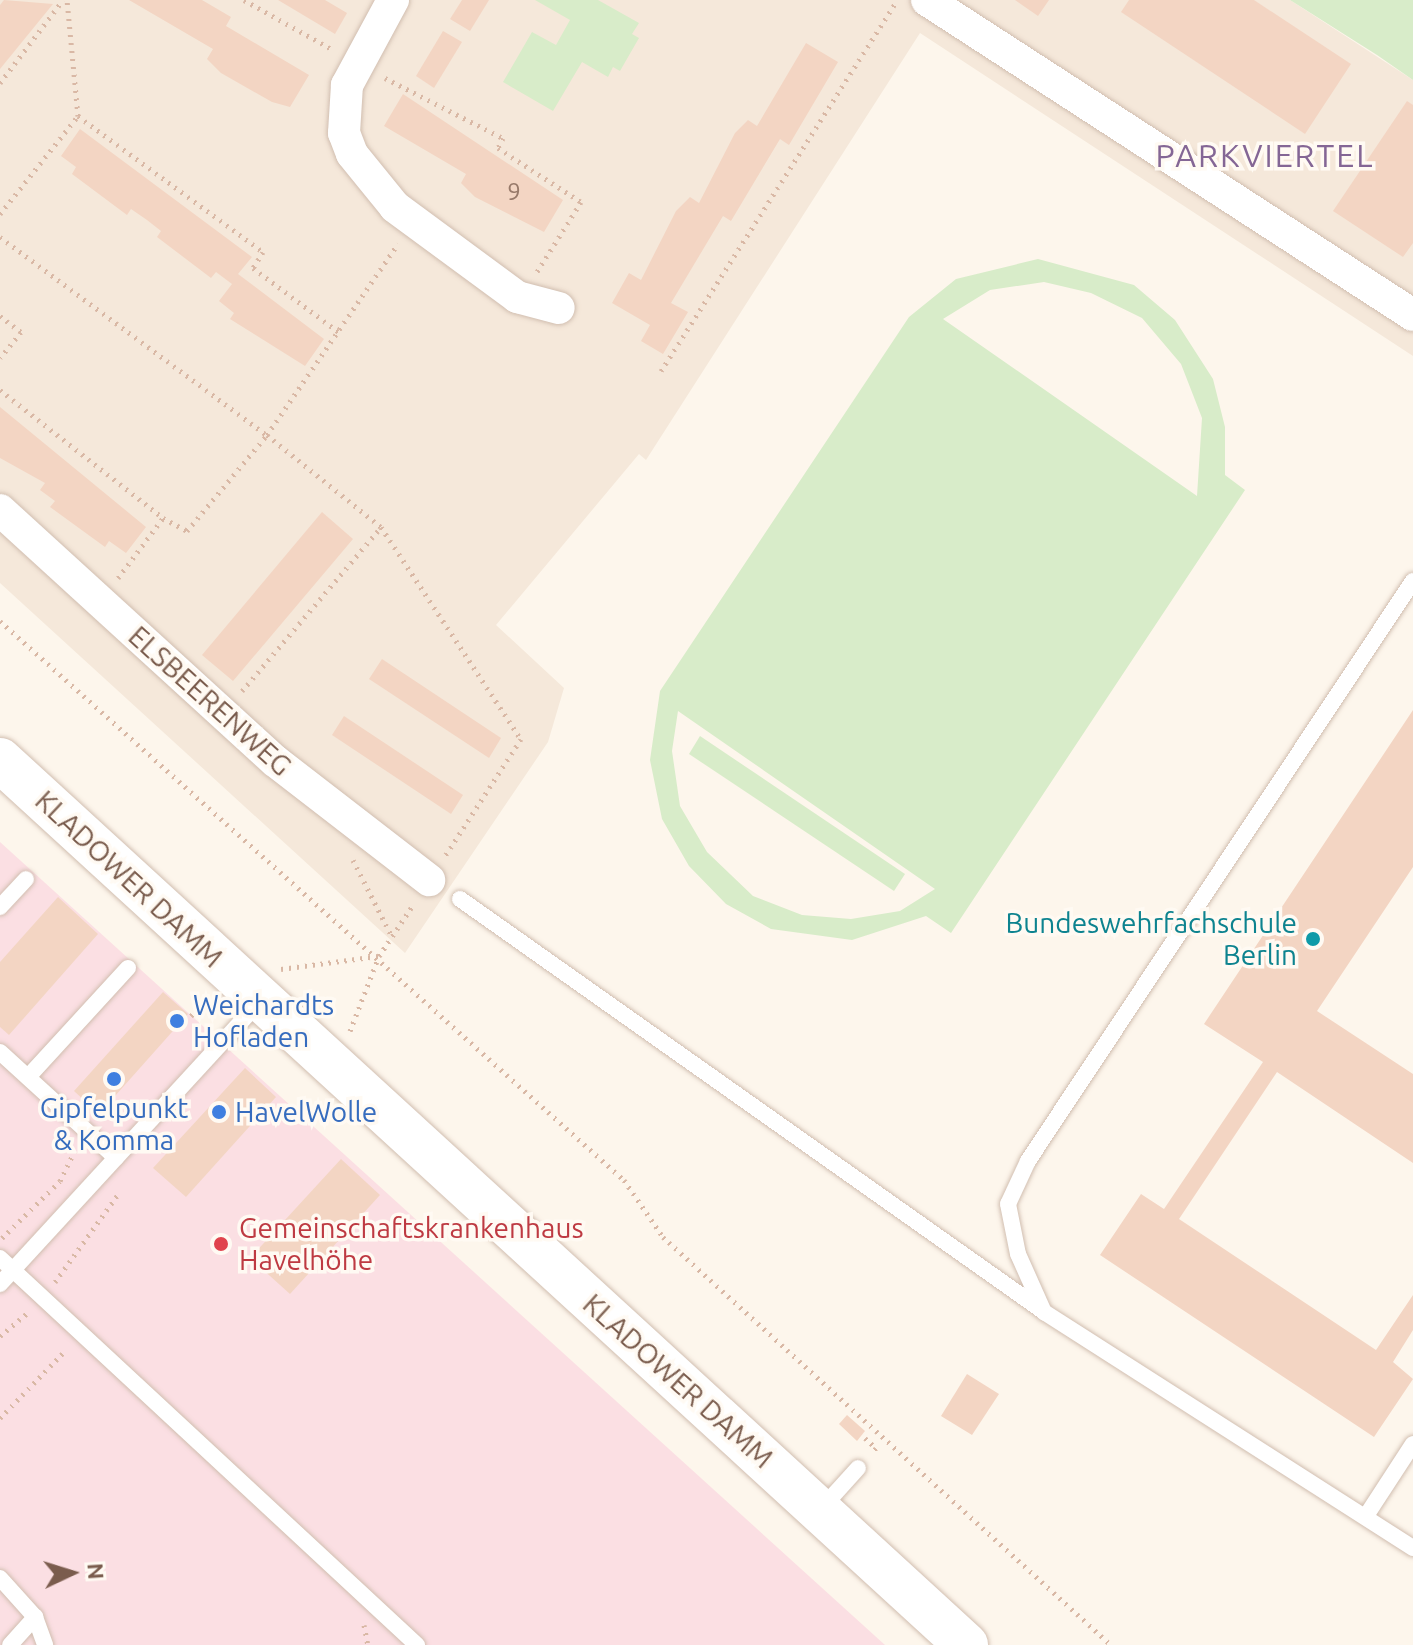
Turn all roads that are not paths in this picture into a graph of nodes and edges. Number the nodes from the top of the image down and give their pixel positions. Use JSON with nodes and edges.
{"nodes":[{"id":1,"x":393,"y":0,"type":"edge"},
{"id":2,"x":927,"y":0,"type":"edge"},
{"id":3,"x":559,"y":308,"type":"dead end"},
{"id":4,"x":1413,"y":315,"type":"edge"},
{"id":5,"x":0,"y":510,"type":"edge"},
{"id":6,"x":1413,"y":581,"type":"edge"},
{"id":7,"x":0,"y":760,"type":"edge"},
{"id":8,"x":26,"y":879,"type":"dead end"},
{"id":9,"x":429,"y":880,"type":"road end"},
{"id":10,"x":460,"y":899,"type":"dead end"},
{"id":11,"x":0,"y":907,"type":"edge"},
{"id":12,"x":128,"y":968,"type":"dead end"},
{"id":13,"x":265,"y":986,"type":"junction"},
{"id":14,"x":0,"y":1052,"type":"edge"},
{"id":15,"x":28,"y":1077,"type":"junction"},
{"id":16,"x":116,"y":1158,"type":"junction"},
{"id":17,"x":0,"y":1258,"type":"edge"},
{"id":18,"x":13,"y":1270,"type":"junction"},
{"id":19,"x":0,"y":1284,"type":"edge"},
{"id":20,"x":1044,"y":1312,"type":"junction"},
{"id":21,"x":1413,"y":1444,"type":"edge"},
{"id":22,"x":858,"y":1468,"type":"dead end"},
{"id":23,"x":820,"y":1511,"type":"junction"},
{"id":24,"x":1366,"y":1516,"type":"junction"},
{"id":25,"x":1413,"y":1548,"type":"edge"},
{"id":26,"x":0,"y":1578,"type":"edge"},
{"id":27,"x":35,"y":1617,"type":"junction"},
{"id":28,"x":10,"y":1645,"type":"edge"},
{"id":29,"x":45,"y":1645,"type":"edge"},
{"id":30,"x":417,"y":1645,"type":"edge"},
{"id":31,"x":966,"y":1645,"type":"edge"}],
"edges":[{"from":1,"to":3,"type":"street"},
{"from":2,"to":4,"type":"street"},
{"from":5,"to":9,"type":"street","name":"ELSBEERENWEG"},
{"from":6,"to":20,"type":"lane"},
{"from":7,"to":13,"type":"main road","name":"KLADOWER DAMM"},
{"from":8,"to":11,"type":"lane"},
{"from":10,"to":20,"type":"lane"},
{"from":12,"to":15,"type":"lane"},
{"from":13,"to":16,"type":"lane"},
{"from":13,"to":23,"type":"main road","name":"KLADOWER DAMM"},
{"from":14,"to":15,"type":"lane"},
{"from":15,"to":16,"type":"lane"},
{"from":16,"to":18,"type":"lane"},
{"from":17,"to":18,"type":"lane"},
{"from":18,"to":19,"type":"lane"},
{"from":18,"to":30,"type":"lane"},
{"from":20,"to":24,"type":"lane"},
{"from":21,"to":24,"type":"lane"},
{"from":22,"to":23,"type":"lane"},
{"from":23,"to":31,"type":"main road","name":"KLADOWER DAMM"},
{"from":24,"to":25,"type":"lane"},
{"from":26,"to":27,"type":"lane"},
{"from":27,"to":28,"type":"lane"},
{"from":27,"to":29,"type":"lane"}]}
